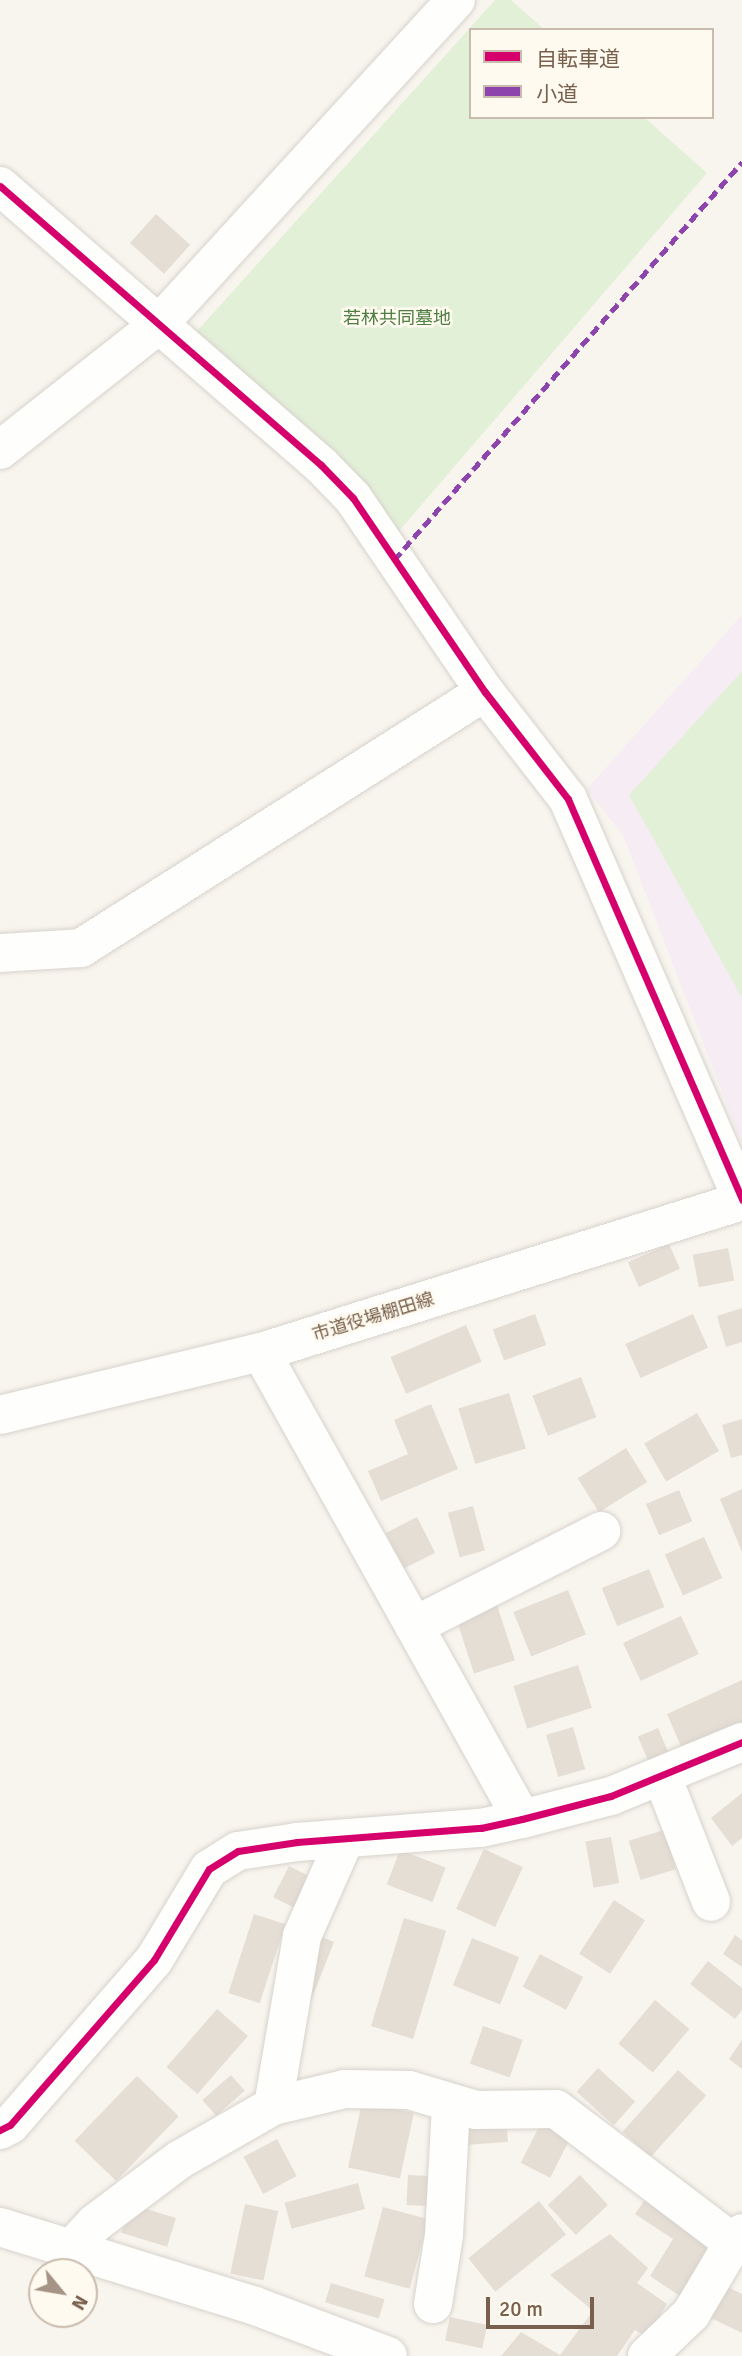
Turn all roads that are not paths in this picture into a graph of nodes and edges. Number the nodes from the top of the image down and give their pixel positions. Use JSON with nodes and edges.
{"nodes":[{"id":1,"x":456,"y":0,"type":"edge"},
{"id":2,"x":0,"y":186,"type":"edge"},
{"id":3,"x":158,"y":325,"type":"junction"},
{"id":4,"x":0,"y":450,"type":"edge"},
{"id":5,"x":485,"y":692,"type":"junction"},
{"id":6,"x":0,"y":953,"type":"edge"},
{"id":7,"x":742,"y":1200,"type":"edge"},
{"id":8,"x":261,"y":1352,"type":"junction"},
{"id":9,"x":0,"y":1415,"type":"edge"},
{"id":10,"x":601,"y":1531,"type":"dead end"},
{"id":11,"x":414,"y":1626,"type":"junction"},
{"id":12,"x":742,"y":1742,"type":"edge"},
{"id":13,"x":662,"y":1776,"type":"junction"},
{"id":14,"x":522,"y":1819,"type":"junction"},
{"id":15,"x":345,"y":1839,"type":"junction"},
{"id":16,"x":711,"y":1902,"type":"dead end"},
{"id":17,"x":450,"y":2104,"type":"junction"},
{"id":18,"x":273,"y":2106,"type":"junction"},
{"id":19,"x":0,"y":2130,"type":"edge"},
{"id":20,"x":0,"y":2227,"type":"edge"},
{"id":21,"x":737,"y":2238,"type":"edge"},
{"id":22,"x":71,"y":2249,"type":"junction"},
{"id":23,"x":433,"y":2304,"type":"dead end"},
{"id":24,"x":388,"y":2356,"type":"edge"},
{"id":25,"x":647,"y":2356,"type":"edge"}],
"edges":[{"from":1,"to":3,"type":"street"},
{"from":2,"to":3,"type":"street"},
{"from":3,"to":4,"type":"street"},
{"from":3,"to":5,"type":"street"},
{"from":5,"to":6,"type":"street"},
{"from":5,"to":7,"type":"street"},
{"from":7,"to":8,"type":"street","name":"市道役場棚田線"},
{"from":8,"to":9,"type":"street","name":"市道役場棚田線"},
{"from":8,"to":11,"type":"street"},
{"from":10,"to":11,"type":"street"},
{"from":11,"to":14,"type":"street"},
{"from":12,"to":13,"type":"street"},
{"from":13,"to":14,"type":"street"},
{"from":13,"to":16,"type":"street"},
{"from":14,"to":15,"type":"street"},
{"from":15,"to":18,"type":"street"},
{"from":15,"to":19,"type":"street"},
{"from":17,"to":18,"type":"street"},
{"from":17,"to":21,"type":"street"},
{"from":17,"to":23,"type":"street"},
{"from":18,"to":22,"type":"street"},
{"from":20,"to":22,"type":"street"},
{"from":21,"to":25,"type":"street"},
{"from":22,"to":24,"type":"street"}]}
